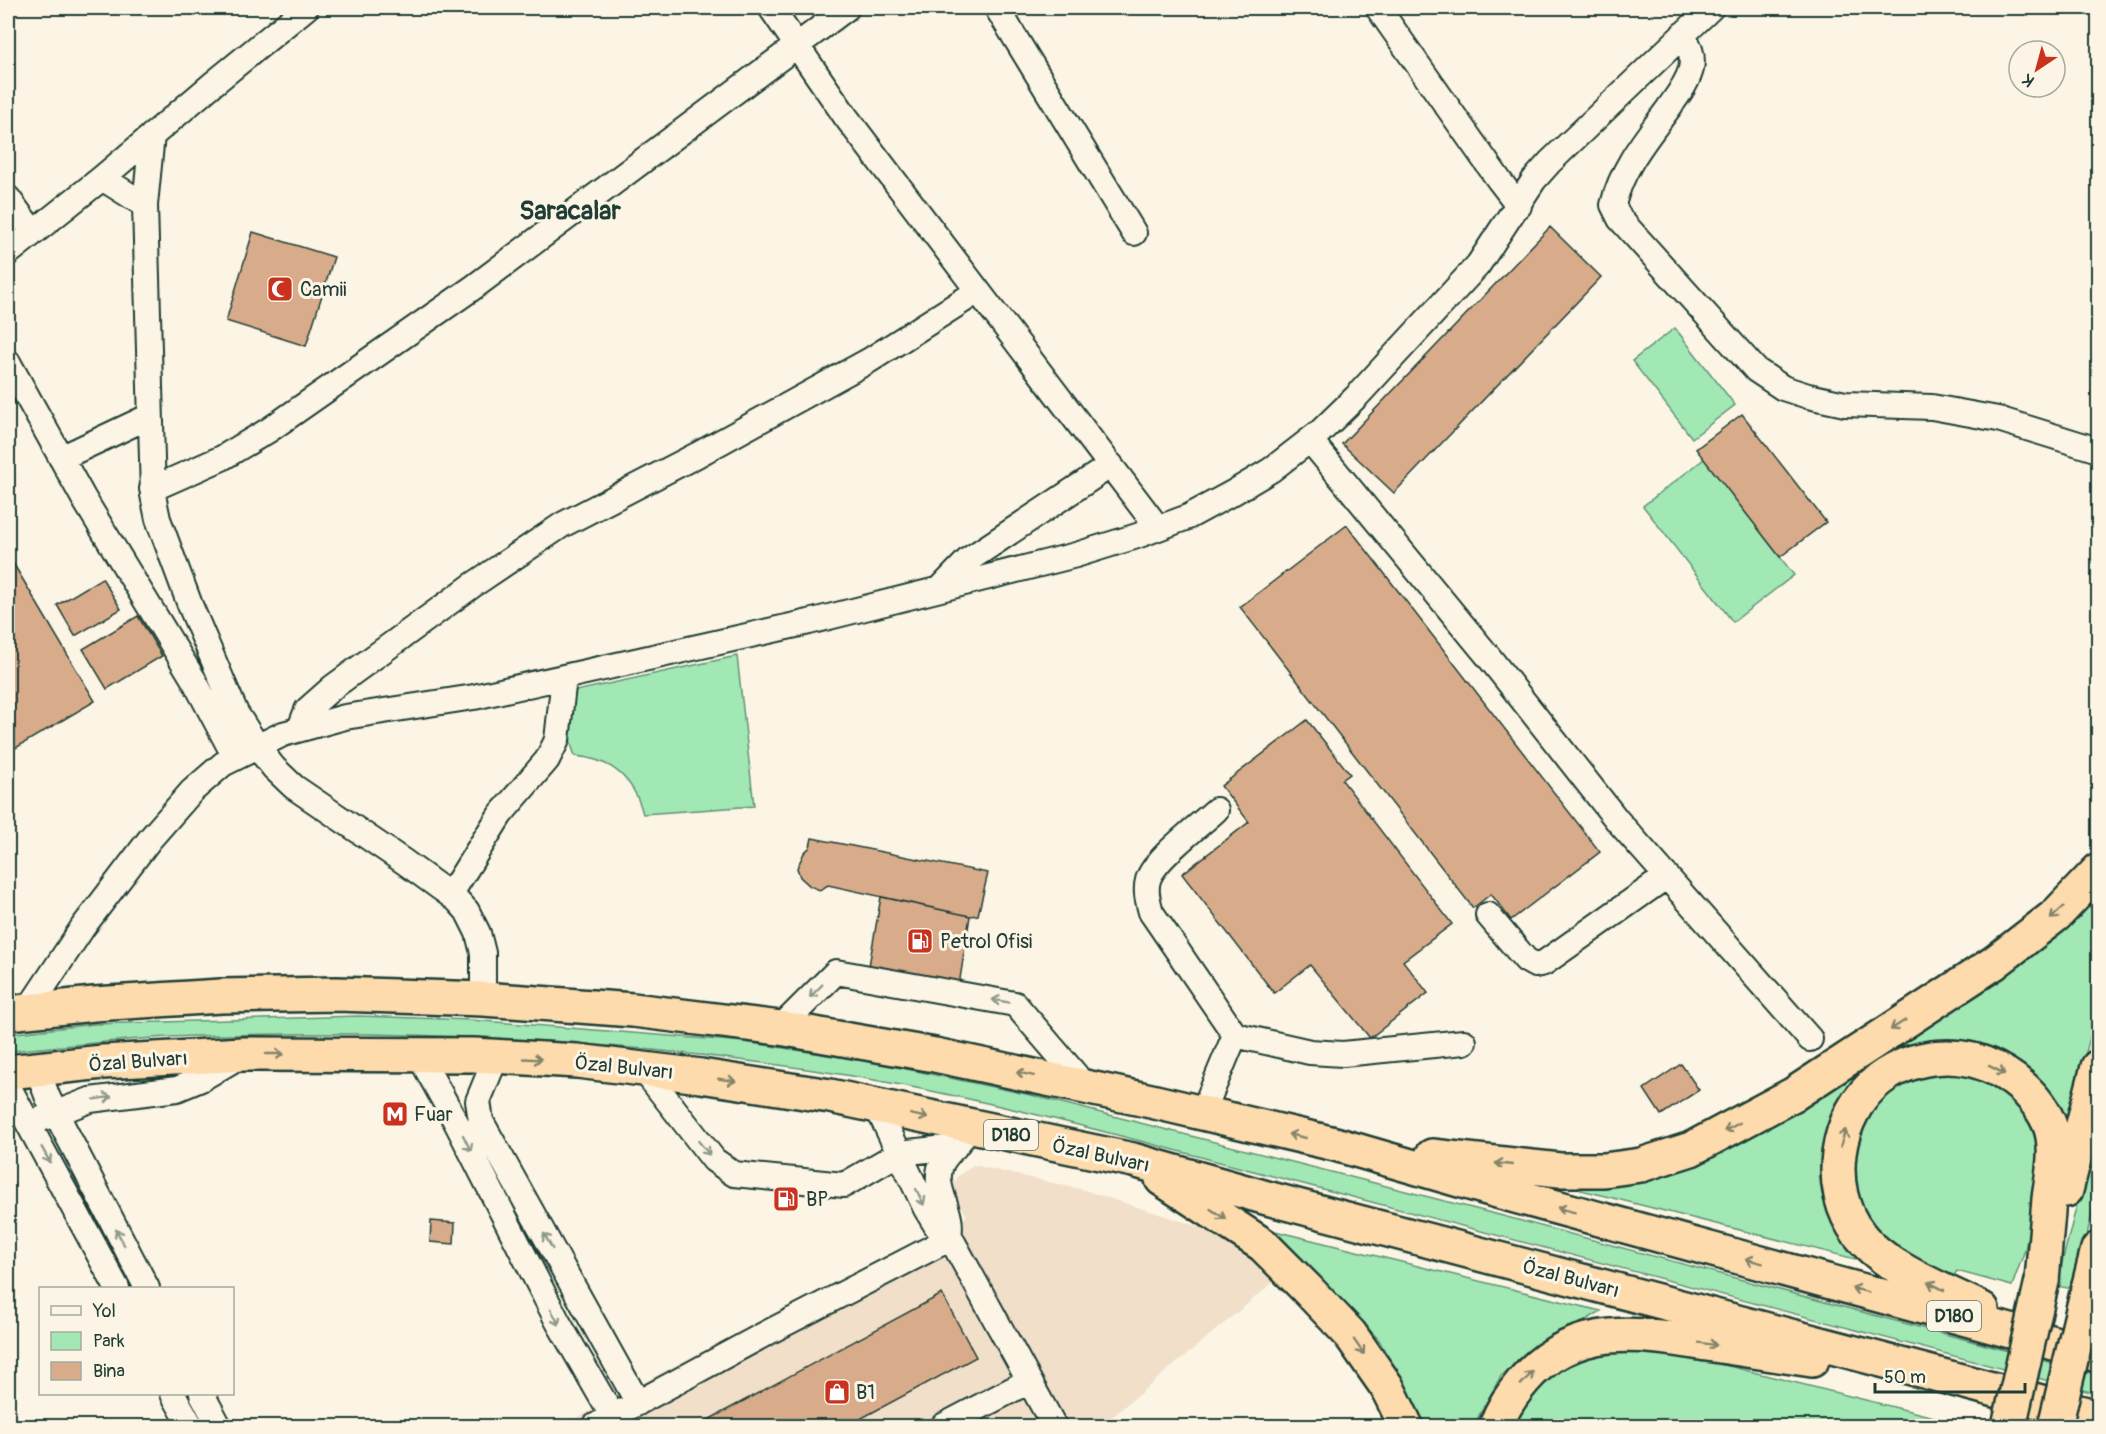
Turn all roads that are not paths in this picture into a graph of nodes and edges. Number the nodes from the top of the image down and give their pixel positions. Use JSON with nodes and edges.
{"nodes":[{"id":1,"x":306,"y":8,"type":"edge"},
{"id":2,"x":771,"y":8,"type":"edge"},
{"id":3,"x":847,"y":8,"type":"edge"},
{"id":4,"x":998,"y":8,"type":"edge"},
{"id":5,"x":1378,"y":8,"type":"edge"},
{"id":6,"x":1711,"y":8,"type":"edge"},
{"id":7,"x":1683,"y":34,"type":"junction"},
{"id":8,"x":796,"y":45,"type":"junction"},
{"id":9,"x":152,"y":135,"type":"junction"},
{"id":10,"x":102,"y":178,"type":"junction"},
{"id":11,"x":8,"y":198,"type":"edge"},
{"id":12,"x":145,"y":205,"type":"junction"},
{"id":13,"x":1519,"y":206,"type":"junction"},
{"id":14,"x":33,"y":232,"type":"junction"},
{"id":15,"x":1134,"y":233,"type":"dead end"},
{"id":16,"x":8,"y":253,"type":"edge"},
{"id":17,"x":978,"y":291,"type":"junction"},
{"id":18,"x":8,"y":362,"type":"edge"},
{"id":19,"x":150,"y":416,"type":"junction"},
{"id":20,"x":1310,"y":440,"type":"junction"},
{"id":21,"x":2098,"y":450,"type":"edge"},
{"id":22,"x":62,"y":458,"type":"junction"},
{"id":23,"x":1111,"y":465,"type":"junction"},
{"id":24,"x":152,"y":489,"type":"junction"},
{"id":25,"x":1158,"y":528,"type":"junction"},
{"id":26,"x":941,"y":589,"type":"junction"},
{"id":27,"x":564,"y":677,"type":"junction"},
{"id":28,"x":300,"y":728,"type":"junction"},
{"id":29,"x":257,"y":746,"type":"junction"},
{"id":30,"x":236,"y":757,"type":"junction"},
{"id":31,"x":1216,"y":810,"type":"dead end"},
{"id":32,"x":2098,"y":872,"type":"edge"},
{"id":33,"x":1667,"y":876,"type":"junction"},
{"id":34,"x":450,"y":895,"type":"junction"},
{"id":35,"x":1488,"y":915,"type":"dead end"},
{"id":36,"x":483,"y":999,"type":"junction"},
{"id":37,"x":17,"y":1012,"type":"edge"},
{"id":38,"x":780,"y":1028,"type":"junction"},
{"id":39,"x":1235,"y":1035,"type":"junction"},
{"id":40,"x":1810,"y":1040,"type":"dead end"},
{"id":41,"x":1464,"y":1042,"type":"dead end"},
{"id":42,"x":243,"y":1054,"type":"junction"},
{"id":43,"x":419,"y":1055,"type":"junction"},
{"id":44,"x":496,"y":1056,"type":"junction"},
{"id":45,"x":2098,"y":1068,"type":"edge"},
{"id":46,"x":642,"y":1069,"type":"junction"},
{"id":47,"x":22,"y":1071,"type":"edge"},
{"id":48,"x":8,"y":1086,"type":"edge"},
{"id":49,"x":1083,"y":1086,"type":"junction"},
{"id":50,"x":877,"y":1107,"type":"junction"},
{"id":51,"x":56,"y":1114,"type":"junction"},
{"id":52,"x":1202,"y":1114,"type":"junction"},
{"id":53,"x":27,"y":1122,"type":"junction"},
{"id":54,"x":962,"y":1137,"type":"junction"},
{"id":55,"x":1335,"y":1144,"type":"junction"},
{"id":56,"x":899,"y":1153,"type":"junction"},
{"id":57,"x":1133,"y":1160,"type":"junction"},
{"id":58,"x":950,"y":1236,"type":"junction"},
{"id":59,"x":2098,"y":1249,"type":"edge"},
{"id":60,"x":2093,"y":1278,"type":"edge"},
{"id":61,"x":2042,"y":1281,"type":"junction"},
{"id":62,"x":116,"y":1287,"type":"edge"},
{"id":63,"x":146,"y":1287,"type":"edge"},
{"id":64,"x":2044,"y":1341,"type":"junction"},
{"id":65,"x":2098,"y":1346,"type":"edge"},
{"id":66,"x":2098,"y":1355,"type":"edge"},
{"id":67,"x":1029,"y":1381,"type":"junction"},
{"id":68,"x":1990,"y":1388,"type":"junction"},
{"id":69,"x":175,"y":1395,"type":"edge"},
{"id":70,"x":203,"y":1395,"type":"edge"},
{"id":71,"x":621,"y":1416,"type":"edge"},
{"id":72,"x":2098,"y":1417,"type":"edge"},
{"id":73,"x":191,"y":1426,"type":"edge"},
{"id":74,"x":219,"y":1426,"type":"edge"},
{"id":75,"x":944,"y":1426,"type":"edge"},
{"id":76,"x":1054,"y":1426,"type":"edge"},
{"id":77,"x":1406,"y":1426,"type":"edge"},
{"id":78,"x":1496,"y":1426,"type":"edge"},
{"id":79,"x":2009,"y":1426,"type":"edge"},
{"id":80,"x":2055,"y":1426,"type":"edge"},
{"id":81,"x":2080,"y":1426,"type":"edge"}],
"edges":[{"from":1,"to":9,"type":"street"},
{"from":2,"to":8,"type":"street"},
{"from":3,"to":8,"type":"street"},
{"from":4,"to":15,"type":"street"},
{"from":5,"to":13,"type":"street"},
{"from":6,"to":7,"type":"street"},
{"from":7,"to":13,"type":"street"},
{"from":7,"to":21,"type":"street"},
{"from":8,"to":17,"type":"street"},
{"from":8,"to":24,"type":"street"},
{"from":9,"to":10,"type":"street"},
{"from":9,"to":12,"type":"street"},
{"from":10,"to":12,"type":"street"},
{"from":10,"to":14,"type":"street"},
{"from":11,"to":14,"type":"street"},
{"from":12,"to":19,"type":"street"},
{"from":13,"to":20,"type":"street"},
{"from":14,"to":16,"type":"street"},
{"from":17,"to":23,"type":"street"},
{"from":17,"to":28,"type":"street"},
{"from":18,"to":22,"type":"street"},
{"from":19,"to":22,"type":"street"},
{"from":19,"to":24,"type":"street"},
{"from":20,"to":25,"type":"street"},
{"from":20,"to":33,"type":"street"},
{"from":22,"to":30,"type":"street"},
{"from":23,"to":25,"type":"street"},
{"from":23,"to":26,"type":"street"},
{"from":24,"to":29,"type":"street"},
{"from":25,"to":26,"type":"street"},
{"from":26,"to":27,"type":"street"},
{"from":27,"to":28,"type":"street"},
{"from":27,"to":34,"type":"street"},
{"from":28,"to":29,"type":"street"},
{"from":29,"to":30,"type":"street"},
{"from":29,"to":34,"type":"street"},
{"from":30,"to":37,"type":"street"},
{"from":31,"to":39,"type":"street"},
{"from":32,"to":55,"type":"highway","one_way":true},
{"from":33,"to":35,"type":"street"},
{"from":33,"to":40,"type":"street"},
{"from":34,"to":36,"type":"street"},
{"from":36,"to":37,"type":"highway","number":"D180"},
{"from":36,"to":38,"type":"highway","number":"D180"},
{"from":49,"to":38,"type":"highway","number":"D180","one_way":true},
{"from":49,"to":38,"type":"street","one_way":true},
{"from":39,"to":41,"type":"street"},
{"from":39,"to":52,"type":"street"},
{"from":42,"to":43,"type":"highway","name":"Özal Bulvarı","number":"D180","one_way":true},
{"from":42,"to":47,"type":"highway","name":"Özal Bulvarı","number":"D180"},
{"from":51,"to":42,"type":"street","one_way":true},
{"from":43,"to":44,"type":"highway","name":"Özal Bulvarı","number":"D180"},
{"from":43,"to":71,"type":"street","one_way":true},
{"from":44,"to":46,"type":"highway","name":"Özal Bulvarı","number":"D180","one_way":true},
{"from":71,"to":44,"type":"street","one_way":true},
{"from":45,"to":61,"type":"highway"},
{"from":46,"to":50,"type":"highway","name":"Özal Bulvarı","number":"D180","one_way":true},
{"from":46,"to":56,"type":"street","one_way":true},
{"from":47,"to":51,"type":"street"},
{"from":48,"to":53,"type":"street"},
{"from":49,"to":52,"type":"highway","number":"D180"},
{"from":50,"to":54,"type":"highway","name":"Özal Bulvarı","number":"D180","one_way":true},
{"from":50,"to":56,"type":"street"},
{"from":51,"to":53,"type":"street"},
{"from":63,"to":51,"type":"street","one_way":true},
{"from":55,"to":52,"type":"highway","number":"D180","one_way":true},
{"from":53,"to":62,"type":"street","one_way":true},
{"from":54,"to":56,"type":"street"},
{"from":54,"to":57,"type":"highway","name":"Özal Bulvarı","number":"D180"},
{"from":54,"to":58,"type":"street"},
{"from":64,"to":55,"type":"highway","number":"D180","one_way":true},
{"from":56,"to":58,"type":"street","one_way":true},
{"from":57,"to":68,"type":"highway","name":"Özal Bulvarı","number":"D180"},
{"from":57,"to":77,"type":"highway","one_way":true},
{"from":58,"to":67,"type":"street"},
{"from":58,"to":71,"type":"street"},
{"from":59,"to":60,"type":"highway"},
{"from":60,"to":80,"type":"highway","bridge":true},
{"from":64,"to":61,"type":"highway","one_way":true},
{"from":61,"to":79,"type":"highway","bridge":true},
{"from":64,"to":65,"type":"highway"},
{"from":64,"to":66,"type":"highway","number":"D180"},
{"from":67,"to":75,"type":"street"},
{"from":67,"to":76,"type":"street"},
{"from":68,"to":72,"type":"highway","name":"Özal Bulvarı"},
{"from":78,"to":68,"type":"highway","one_way":true},
{"from":68,"to":81,"type":"highway"},
{"from":69,"to":73,"type":"street"},
{"from":70,"to":74,"type":"street"}]}
